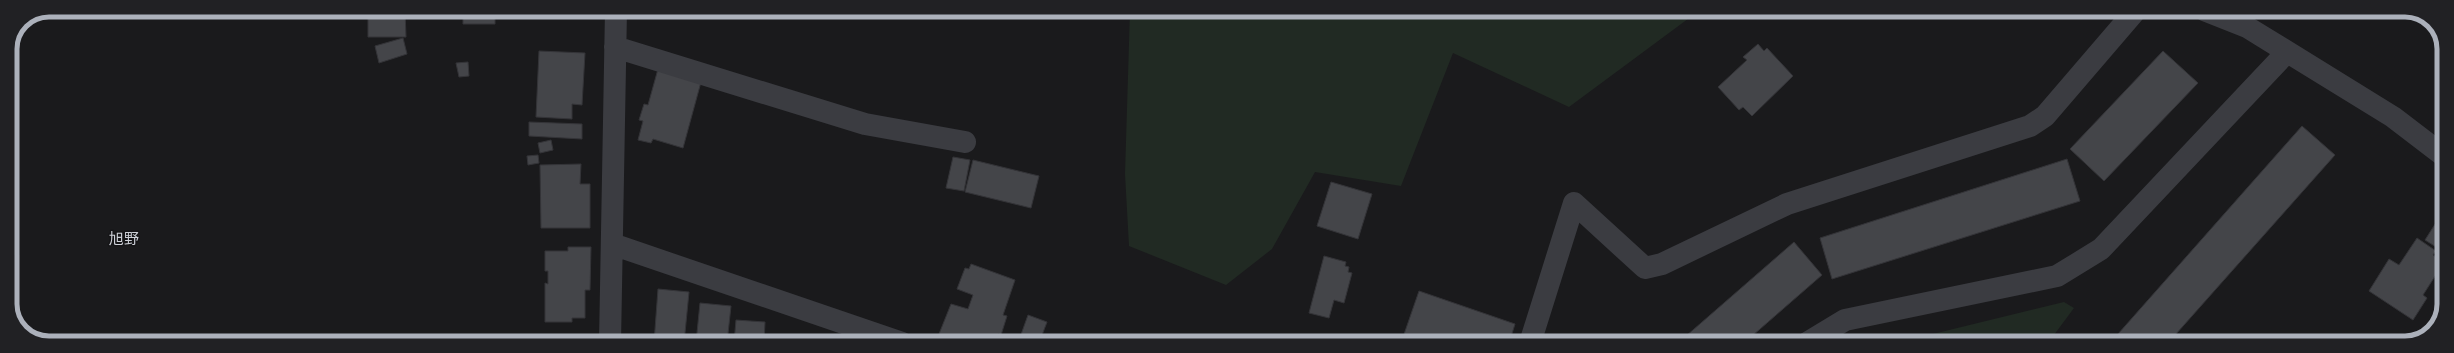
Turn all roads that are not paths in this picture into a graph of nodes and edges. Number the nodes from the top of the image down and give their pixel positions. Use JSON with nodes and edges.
{"nodes":[{"id":1,"x":616,"y":17,"type":"edge"},
{"id":2,"x":2130,"y":17,"type":"edge"},
{"id":3,"x":2222,"y":17,"type":"edge"},
{"id":4,"x":615,"y":47,"type":"junction"},
{"id":5,"x":2287,"y":52,"type":"junction"},
{"id":6,"x":965,"y":142,"type":"dead end"},
{"id":7,"x":2437,"y":144,"type":"edge"},
{"id":8,"x":612,"y":244,"type":"junction"},
{"id":9,"x":610,"y":336,"type":"edge"},
{"id":10,"x":881,"y":336,"type":"edge"},
{"id":11,"x":1532,"y":336,"type":"edge"},
{"id":12,"x":1818,"y":336,"type":"edge"}],
"edges":[{"from":1,"to":4,"type":"street"},
{"from":2,"to":11,"type":"street"},
{"from":3,"to":5,"type":"street"},
{"from":4,"to":6,"type":"street"},
{"from":4,"to":8,"type":"street"},
{"from":5,"to":7,"type":"street"},
{"from":5,"to":12,"type":"street"},
{"from":8,"to":9,"type":"street"},
{"from":8,"to":10,"type":"street"}]}
